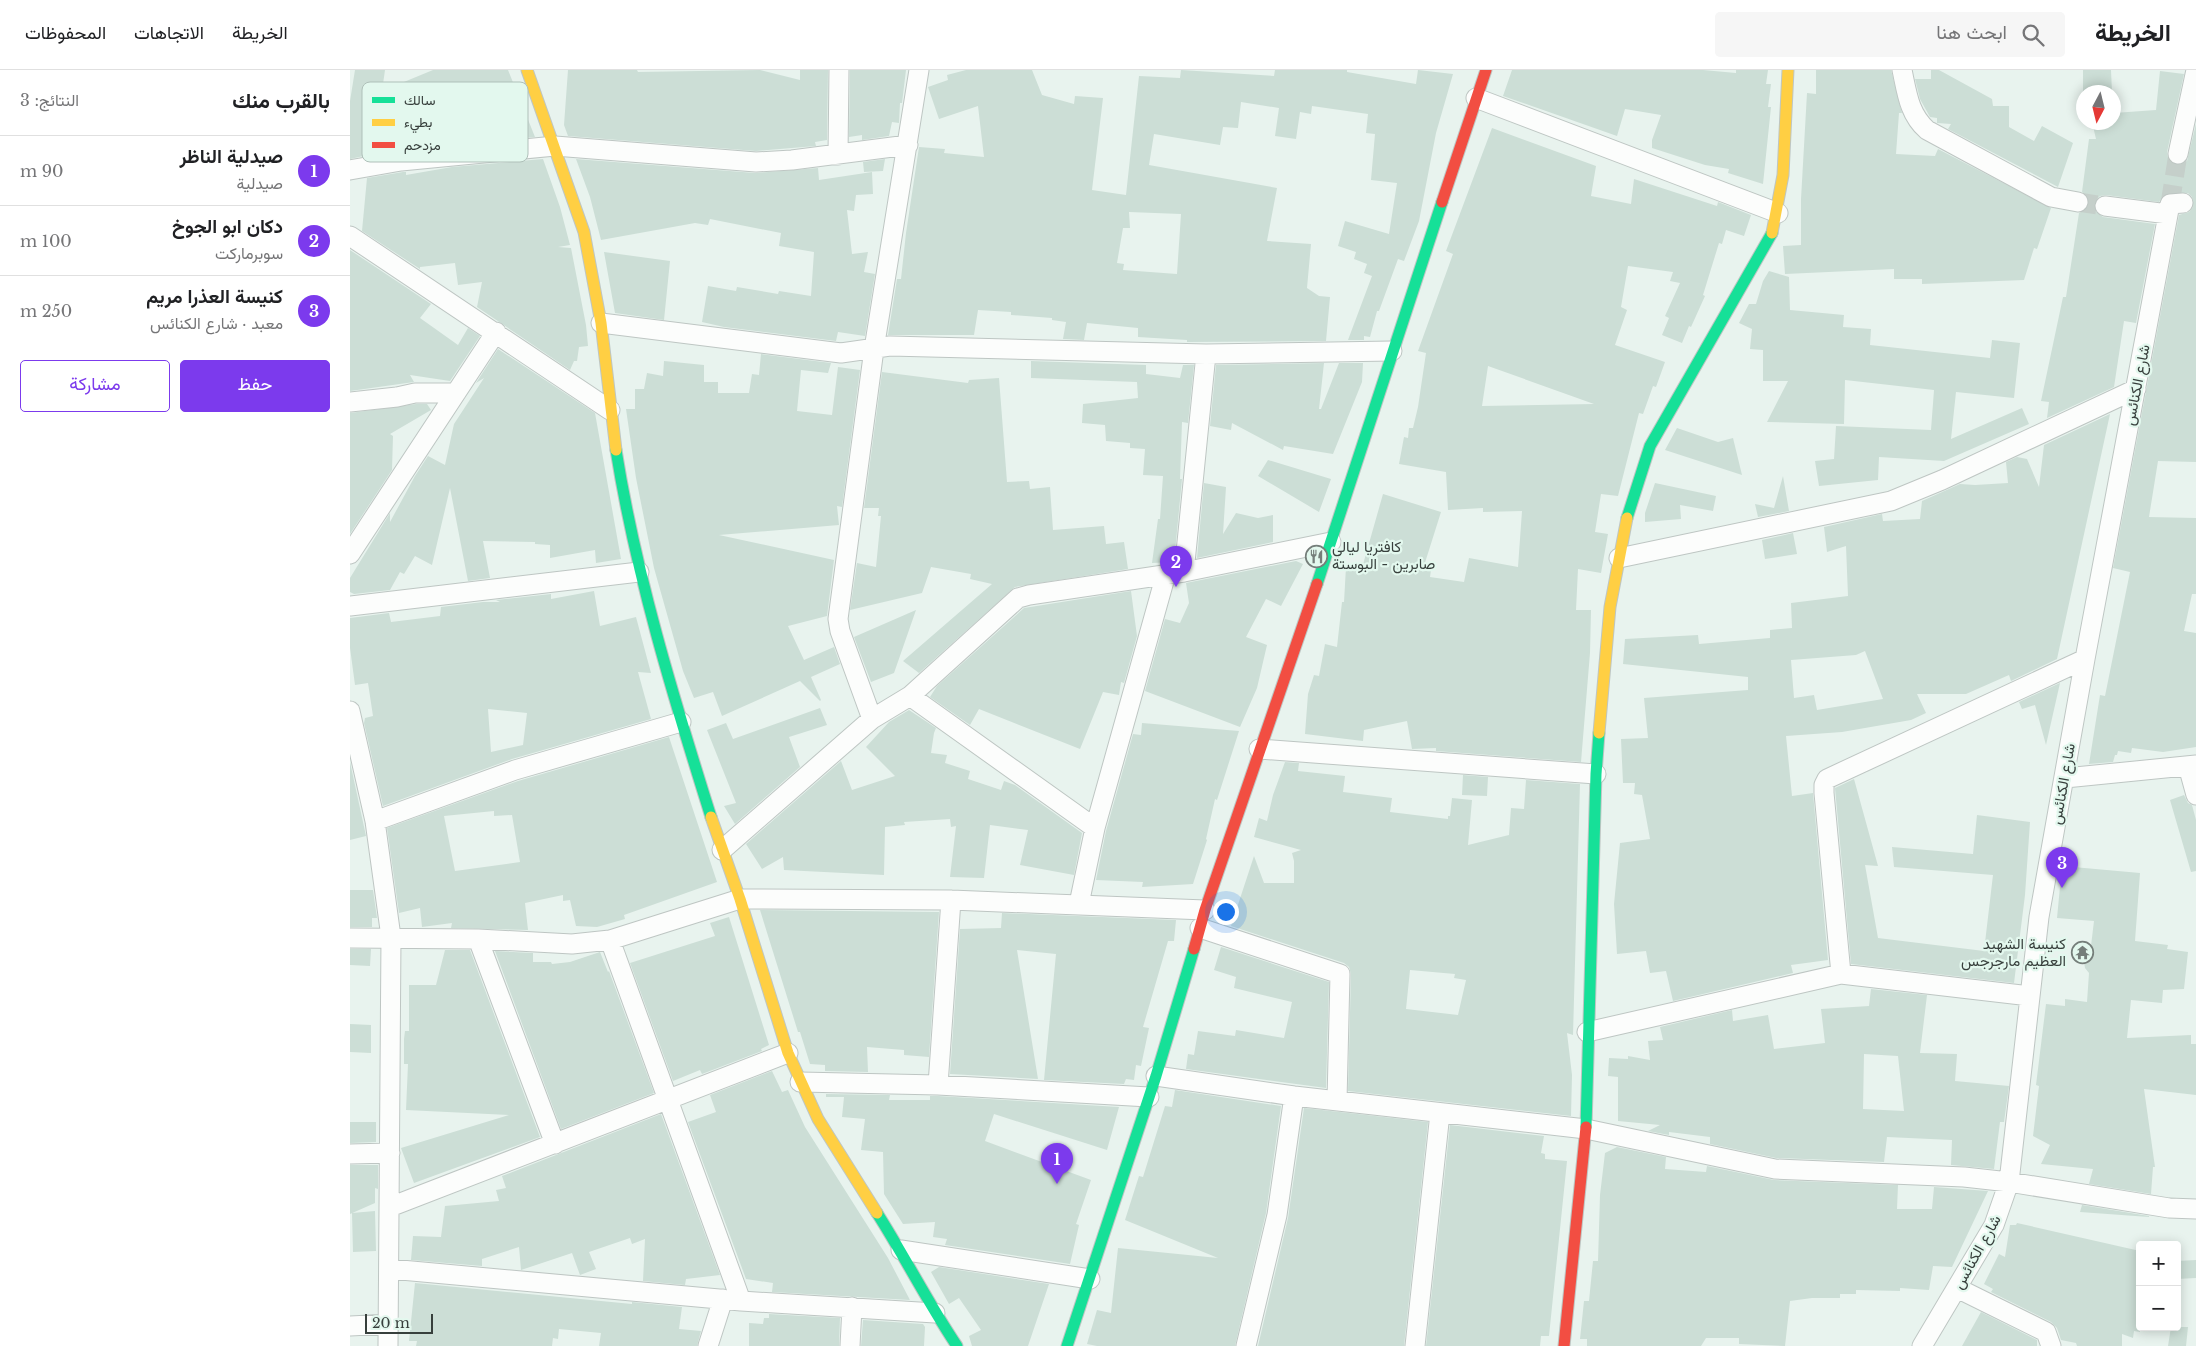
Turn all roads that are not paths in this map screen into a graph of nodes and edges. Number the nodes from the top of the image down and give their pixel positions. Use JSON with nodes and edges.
{"nodes":[{"id":1,"x":527,"y":70,"type":"edge"},
{"id":2,"x":839,"y":70,"type":"edge"},
{"id":3,"x":919,"y":70,"type":"edge"},
{"id":4,"x":1486,"y":70,"type":"edge"},
{"id":5,"x":1788,"y":70,"type":"edge"},
{"id":6,"x":1902,"y":70,"type":"edge"},
{"id":7,"x":2195,"y":76,"type":"edge"},
{"id":8,"x":1476,"y":98,"type":"junction"},
{"id":9,"x":908,"y":145,"type":"junction"},
{"id":10,"x":555,"y":146,"type":"junction"},
{"id":11,"x":528,"y":149,"type":"edge"},
{"id":12,"x":2178,"y":154,"type":"tunnel mouth"},
{"id":13,"x":838,"y":155,"type":"junction"},
{"id":14,"x":396,"y":162,"type":"edge"},
{"id":15,"x":350,"y":170,"type":"edge"},
{"id":16,"x":2078,"y":202,"type":"tunnel mouth"},
{"id":17,"x":2105,"y":206,"type":"tunnel mouth"},
{"id":18,"x":1778,"y":213,"type":"junction"},
{"id":19,"x":350,"y":236,"type":"edge"},
{"id":20,"x":601,"y":323,"type":"junction"},
{"id":21,"x":496,"y":332,"type":"junction"},
{"id":22,"x":874,"y":349,"type":"junction"},
{"id":23,"x":1392,"y":351,"type":"junction"},
{"id":24,"x":1206,"y":354,"type":"junction"},
{"id":25,"x":2136,"y":389,"type":"junction"},
{"id":26,"x":456,"y":393,"type":"junction"},
{"id":27,"x":350,"y":402,"type":"edge"},
{"id":28,"x":610,"y":410,"type":"junction"},
{"id":29,"x":1331,"y":542,"type":"junction"},
{"id":30,"x":350,"y":554,"type":"edge"},
{"id":31,"x":1619,"y":558,"type":"junction"},
{"id":32,"x":639,"y":572,"type":"junction"},
{"id":33,"x":1175,"y":573,"type":"junction"},
{"id":34,"x":350,"y":606,"type":"edge"},
{"id":35,"x":2085,"y":659,"type":"junction"},
{"id":36,"x":910,"y":696,"type":"junction"},
{"id":37,"x":350,"y":711,"type":"edge"},
{"id":38,"x":872,"y":719,"type":"junction"},
{"id":39,"x":681,"y":722,"type":"junction"},
{"id":40,"x":353,"y":742,"type":"edge"},
{"id":41,"x":1259,"y":749,"type":"junction"},
{"id":42,"x":2192,"y":765,"type":"edge"},
{"id":43,"x":1596,"y":774,"type":"junction"},
{"id":44,"x":2065,"y":778,"type":"junction"},
{"id":45,"x":2196,"y":795,"type":"edge"},
{"id":46,"x":375,"y":821,"type":"junction"},
{"id":47,"x":1095,"y":828,"type":"junction"},
{"id":48,"x":722,"y":850,"type":"junction"},
{"id":49,"x":740,"y":899,"type":"junction"},
{"id":50,"x":951,"y":900,"type":"junction"},
{"id":51,"x":1079,"y":904,"type":"junction"},
{"id":52,"x":1205,"y":910,"type":"junction"},
{"id":53,"x":1200,"y":928,"type":"junction"},
{"id":54,"x":391,"y":937,"type":"junction"},
{"id":55,"x":350,"y":938,"type":"edge"},
{"id":56,"x":478,"y":939,"type":"junction"},
{"id":57,"x":610,"y":940,"type":"junction"},
{"id":58,"x":1841,"y":974,"type":"junction"},
{"id":59,"x":2030,"y":996,"type":"junction"},
{"id":60,"x":1587,"y":1032,"type":"junction"},
{"id":61,"x":788,"y":1053,"type":"junction"},
{"id":62,"x":1156,"y":1076,"type":"junction"},
{"id":63,"x":800,"y":1082,"type":"junction"},
{"id":64,"x":938,"y":1086,"type":"junction"},
{"id":65,"x":1294,"y":1096,"type":"junction"},
{"id":66,"x":1149,"y":1097,"type":"junction"},
{"id":67,"x":668,"y":1100,"type":"junction"},
{"id":68,"x":1337,"y":1101,"type":"junction"},
{"id":69,"x":1440,"y":1113,"type":"junction"},
{"id":70,"x":1586,"y":1129,"type":"junction"},
{"id":71,"x":555,"y":1144,"type":"junction"},
{"id":72,"x":390,"y":1153,"type":"junction"},
{"id":73,"x":350,"y":1154,"type":"edge"},
{"id":74,"x":2010,"y":1182,"type":"junction"},
{"id":75,"x":390,"y":1207,"type":"junction"},
{"id":76,"x":2196,"y":1209,"type":"edge"},
{"id":77,"x":901,"y":1250,"type":"junction"},
{"id":78,"x":390,"y":1269,"type":"junction"},
{"id":79,"x":1090,"y":1279,"type":"junction"},
{"id":80,"x":1957,"y":1288,"type":"junction"},
{"id":81,"x":732,"y":1300,"type":"junction"},
{"id":82,"x":852,"y":1307,"type":"junction"},
{"id":83,"x":935,"y":1313,"type":"junction"},
{"id":84,"x":389,"y":1324,"type":"junction"},
{"id":85,"x":350,"y":1326,"type":"edge"},
{"id":86,"x":388,"y":1346,"type":"edge"},
{"id":87,"x":708,"y":1346,"type":"edge"},
{"id":88,"x":850,"y":1346,"type":"edge"},
{"id":89,"x":957,"y":1346,"type":"edge"},
{"id":90,"x":1067,"y":1346,"type":"edge"},
{"id":91,"x":1246,"y":1346,"type":"edge"},
{"id":92,"x":1415,"y":1346,"type":"edge"},
{"id":93,"x":1564,"y":1346,"type":"edge"},
{"id":94,"x":1922,"y":1346,"type":"edge"},
{"id":95,"x":2051,"y":1346,"type":"edge"}],
"edges":[{"from":1,"to":10,"type":"street"},
{"from":2,"to":13,"type":"street"},
{"from":3,"to":9,"type":"street"},
{"from":4,"to":8,"type":"street"},
{"from":5,"to":18,"type":"street"},
{"from":6,"to":16,"type":"street"},
{"from":7,"to":12,"type":"street"},
{"from":8,"to":18,"type":"street"},
{"from":8,"to":23,"type":"street"},
{"from":9,"to":13,"type":"street"},
{"from":9,"to":22,"type":"street"},
{"from":10,"to":11,"type":"street"},
{"from":10,"to":13,"type":"street"},
{"from":10,"to":20,"type":"street"},
{"from":14,"to":15,"type":"street"},
{"from":17,"to":25,"type":"street","name":"شارع الكنائس"},
{"from":18,"to":31,"type":"street"},
{"from":19,"to":21,"type":"street"},
{"from":20,"to":22,"type":"street"},
{"from":20,"to":28,"type":"street"},
{"from":21,"to":26,"type":"street"},
{"from":21,"to":28,"type":"street"},
{"from":22,"to":24,"type":"street"},
{"from":22,"to":38,"type":"street"},
{"from":23,"to":24,"type":"street"},
{"from":23,"to":29,"type":"street"},
{"from":24,"to":33,"type":"street"},
{"from":25,"to":31,"type":"street"},
{"from":25,"to":35,"type":"street","name":"شارع الكنائس"},
{"from":26,"to":27,"type":"street"},
{"from":26,"to":30,"type":"street"},
{"from":28,"to":32,"type":"street"},
{"from":29,"to":33,"type":"street"},
{"from":29,"to":41,"type":"street"},
{"from":31,"to":43,"type":"street"},
{"from":32,"to":34,"type":"street"},
{"from":32,"to":39,"type":"street"},
{"from":33,"to":36,"type":"street"},
{"from":33,"to":47,"type":"street"},
{"from":35,"to":44,"type":"street","name":"شارع الكنائس"},
{"from":35,"to":58,"type":"street"},
{"from":36,"to":38,"type":"street"},
{"from":36,"to":47,"type":"street"},
{"from":37,"to":40,"type":"street"},
{"from":38,"to":48,"type":"street"},
{"from":39,"to":46,"type":"street"},
{"from":39,"to":48,"type":"street"},
{"from":40,"to":46,"type":"street"},
{"from":41,"to":43,"type":"street"},
{"from":41,"to":52,"type":"street"},
{"from":42,"to":44,"type":"street"},
{"from":42,"to":45,"type":"street"},
{"from":43,"to":60,"type":"street"},
{"from":44,"to":59,"type":"street","name":"شارع الكنائس"},
{"from":46,"to":54,"type":"street"},
{"from":47,"to":51,"type":"street"},
{"from":48,"to":49,"type":"street"},
{"from":49,"to":50,"type":"street"},
{"from":49,"to":57,"type":"street"},
{"from":49,"to":61,"type":"street"},
{"from":50,"to":51,"type":"street"},
{"from":50,"to":64,"type":"street"},
{"from":51,"to":52,"type":"street"},
{"from":52,"to":53,"type":"street"},
{"from":53,"to":62,"type":"street"},
{"from":53,"to":68,"type":"street"},
{"from":54,"to":55,"type":"street"},
{"from":54,"to":56,"type":"street"},
{"from":54,"to":72,"type":"street"},
{"from":56,"to":57,"type":"street"},
{"from":56,"to":71,"type":"street"},
{"from":57,"to":67,"type":"street"},
{"from":58,"to":59,"type":"street"},
{"from":58,"to":60,"type":"street"},
{"from":59,"to":74,"type":"street","name":"شارع الكنائس"},
{"from":60,"to":70,"type":"street"},
{"from":61,"to":63,"type":"street"},
{"from":61,"to":67,"type":"street"},
{"from":62,"to":65,"type":"street"},
{"from":62,"to":66,"type":"street"},
{"from":63,"to":64,"type":"street"},
{"from":63,"to":77,"type":"street"},
{"from":64,"to":66,"type":"street"},
{"from":65,"to":68,"type":"street"},
{"from":65,"to":91,"type":"street"},
{"from":66,"to":79,"type":"street"},
{"from":67,"to":71,"type":"street"},
{"from":67,"to":81,"type":"street"},
{"from":68,"to":69,"type":"street"},
{"from":69,"to":70,"type":"street"},
{"from":69,"to":92,"type":"street"},
{"from":70,"to":74,"type":"street"},
{"from":70,"to":93,"type":"street"},
{"from":71,"to":75,"type":"street"},
{"from":72,"to":73,"type":"street"},
{"from":72,"to":75,"type":"street"},
{"from":74,"to":76,"type":"street"},
{"from":74,"to":80,"type":"street","name":"شارع الكنائس"},
{"from":75,"to":78,"type":"street"},
{"from":77,"to":79,"type":"street"},
{"from":77,"to":83,"type":"street"},
{"from":78,"to":81,"type":"street"},
{"from":78,"to":84,"type":"street"},
{"from":79,"to":90,"type":"street"},
{"from":80,"to":94,"type":"street","name":"شارع الكنائس"},
{"from":80,"to":95,"type":"street"},
{"from":81,"to":82,"type":"street"},
{"from":81,"to":87,"type":"street"},
{"from":82,"to":83,"type":"street"},
{"from":82,"to":88,"type":"street"},
{"from":83,"to":89,"type":"street"},
{"from":84,"to":85,"type":"street"},
{"from":84,"to":86,"type":"street"}]}
